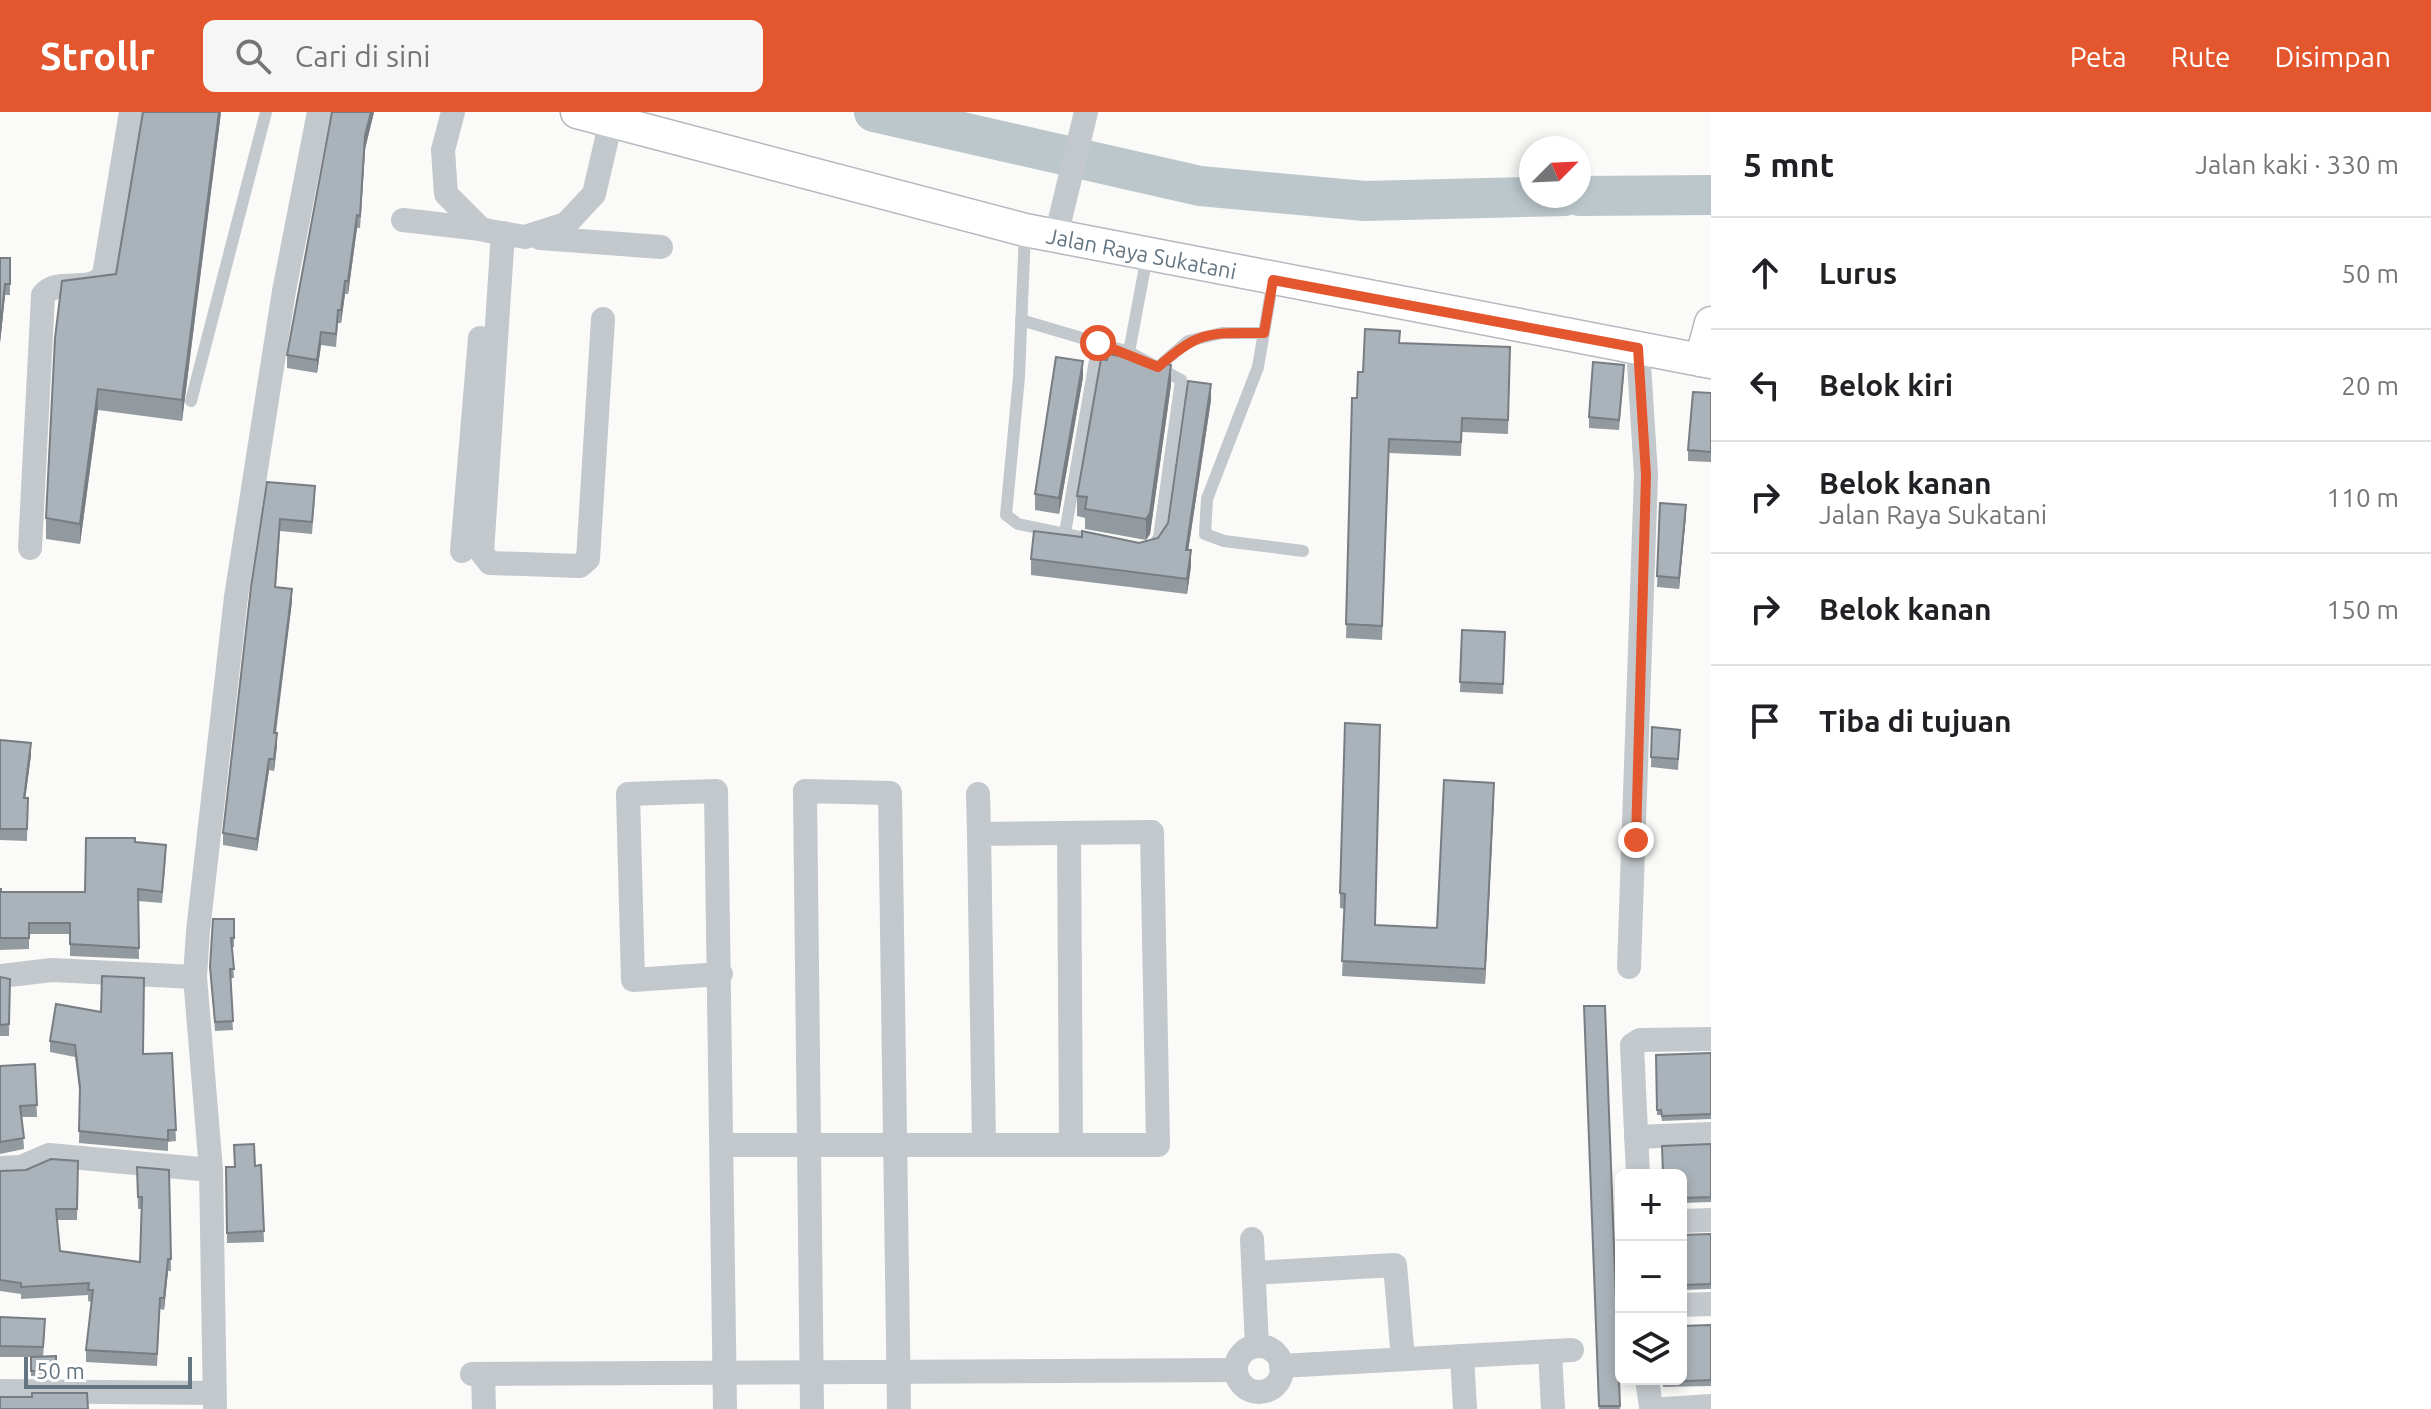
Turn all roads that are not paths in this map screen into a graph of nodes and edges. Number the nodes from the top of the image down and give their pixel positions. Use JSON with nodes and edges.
{"nodes":[{"id":1,"x":131,"y":112,"type":"edge"},
{"id":2,"x":266,"y":112,"type":"edge"},
{"id":3,"x":319,"y":112,"type":"edge"},
{"id":4,"x":453,"y":112,"type":"edge"},
{"id":5,"x":577,"y":112,"type":"edge"},
{"id":6,"x":1085,"y":115,"type":"edge"},
{"id":7,"x":611,"y":121,"type":"junction"},
{"id":8,"x":403,"y":220,"type":"dead end"},
{"id":9,"x":499,"y":232,"type":"junction"},
{"id":10,"x":1041,"y":233,"type":"junction"},
{"id":11,"x":661,"y":247,"type":"dead end"},
{"id":12,"x":1147,"y":256,"type":"junction"},
{"id":13,"x":1273,"y":280,"type":"junction"},
{"id":14,"x":603,"y":319,"type":"dead end"},
{"id":15,"x":1021,"y":320,"type":"junction"},
{"id":16,"x":1711,"y":323,"type":"edge"},
{"id":17,"x":1264,"y":333,"type":"junction"},
{"id":18,"x":1098,"y":343,"type":"junction"},
{"id":19,"x":1638,"y":348,"type":"junction"},
{"id":20,"x":1129,"y":352,"type":"junction"},
{"id":21,"x":1706,"y":361,"type":"edge"},
{"id":22,"x":1158,"y":367,"type":"junction"},
{"id":23,"x":191,"y":401,"type":"dead end"},
{"id":24,"x":1065,"y":533,"type":"junction"},
{"id":25,"x":1110,"y":543,"type":"edge"},
{"id":26,"x":30,"y":548,"type":"dead end"},
{"id":27,"x":1140,"y":550,"type":"edge"},
{"id":28,"x":462,"y":551,"type":"dead end"},
{"id":29,"x":1303,"y":551,"type":"dead end"},
{"id":30,"x":978,"y":794,"type":"dead end"},
{"id":31,"x":1069,"y":833,"type":"junction"},
{"id":32,"x":979,"y":834,"type":"junction"},
{"id":33,"x":1629,"y":967,"type":"dead end"},
{"id":34,"x":721,"y":974,"type":"junction"},
{"id":35,"x":0,"y":976,"type":"edge"},
{"id":36,"x":195,"y":977,"type":"junction"},
{"id":37,"x":1711,"y":1039,"type":"edge"},
{"id":38,"x":1711,"y":1134,"type":"edge"},
{"id":39,"x":1636,"y":1137,"type":"junction"},
{"id":40,"x":894,"y":1144,"type":"junction"},
{"id":41,"x":722,"y":1145,"type":"junction"},
{"id":42,"x":984,"y":1145,"type":"junction"},
{"id":43,"x":1071,"y":1145,"type":"junction"},
{"id":44,"x":809,"y":1147,"type":"junction"},
{"id":45,"x":0,"y":1168,"type":"edge"},
{"id":46,"x":1638,"y":1169,"type":"edge"},
{"id":47,"x":211,"y":1170,"type":"junction"},
{"id":48,"x":1711,"y":1220,"type":"edge"},
{"id":49,"x":1687,"y":1221,"type":"edge"},
{"id":50,"x":1252,"y":1239,"type":"dead end"},
{"id":51,"x":1254,"y":1273,"type":"junction"},
{"id":52,"x":1711,"y":1304,"type":"edge"},
{"id":53,"x":1687,"y":1305,"type":"edge"},
{"id":54,"x":1257,"y":1346,"type":"junction"},
{"id":55,"x":1462,"y":1356,"type":"junction"},
{"id":56,"x":1403,"y":1359,"type":"junction"},
{"id":57,"x":1281,"y":1366,"type":"junction"},
{"id":58,"x":1236,"y":1370,"type":"junction"},
{"id":59,"x":725,"y":1372,"type":"junction"},
{"id":60,"x":811,"y":1372,"type":"junction"},
{"id":61,"x":898,"y":1372,"type":"junction"},
{"id":62,"x":1648,"y":1385,"type":"edge"},
{"id":63,"x":0,"y":1391,"type":"edge"},
{"id":64,"x":1261,"y":1400,"type":"edge"},
{"id":65,"x":215,"y":1401,"type":"edge"},
{"id":66,"x":1711,"y":1406,"type":"edge"},
{"id":67,"x":484,"y":1409,"type":"edge"},
{"id":68,"x":725,"y":1409,"type":"edge"},
{"id":69,"x":812,"y":1409,"type":"edge"},
{"id":70,"x":899,"y":1409,"type":"edge"},
{"id":71,"x":1465,"y":1409,"type":"edge"},
{"id":72,"x":1553,"y":1409,"type":"edge"},
{"id":73,"x":1663,"y":1409,"type":"edge"}],
"edges":[{"from":1,"to":26,"type":"street"},
{"from":2,"to":23,"type":"lane"},
{"from":3,"to":36,"type":"street"},
{"from":4,"to":9,"type":"street"},
{"from":5,"to":7,"type":"main road","name":"Jalan Raya Sukatani"},
{"from":6,"to":10,"type":"street"},
{"from":7,"to":9,"type":"street"},
{"from":7,"to":10,"type":"main road","name":"Jalan Raya Sukatani"},
{"from":8,"to":9,"type":"street"},
{"from":9,"to":11,"type":"street"},
{"from":9,"to":14,"type":"street"},
{"from":9,"to":28,"type":"street"},
{"from":10,"to":12,"type":"main road","name":"Jalan Raya Sukatani"},
{"from":10,"to":15,"type":"lane"},
{"from":12,"to":13,"type":"main road","name":"Jalan Raya Sukatani"},
{"from":12,"to":20,"type":"lane"},
{"from":13,"to":17,"type":"lane"},
{"from":13,"to":19,"type":"main road","name":"Jalan Raya Sukatani"},
{"from":15,"to":18,"type":"lane"},
{"from":15,"to":24,"type":"lane"},
{"from":16,"to":21,"type":"main road"},
{"from":17,"to":22,"type":"lane"},
{"from":17,"to":29,"type":"lane"},
{"from":18,"to":20,"type":"lane"},
{"from":18,"to":24,"type":"lane"},
{"from":19,"to":21,"type":"main road","name":"Jalan Raya Sukatani"},
{"from":19,"to":33,"type":"street"},
{"from":20,"to":22,"type":"lane"},
{"from":22,"to":27,"type":"lane"},
{"from":24,"to":25,"type":"lane"},
{"from":30,"to":32,"type":"street"},
{"from":31,"to":32,"type":"street"},
{"from":31,"to":43,"type":"street"},
{"from":31,"to":43,"type":"street"},
{"from":32,"to":42,"type":"street"},
{"from":34,"to":34,"type":"street"},
{"from":34,"to":41,"type":"street"},
{"from":35,"to":36,"type":"street"},
{"from":36,"to":47,"type":"street"},
{"from":37,"to":39,"type":"street"},
{"from":38,"to":39,"type":"street"},
{"from":39,"to":46,"type":"street"},
{"from":40,"to":42,"type":"street"},
{"from":40,"to":44,"type":"street"},
{"from":40,"to":44,"type":"street"},
{"from":40,"to":61,"type":"street"},
{"from":41,"to":44,"type":"street"},
{"from":41,"to":59,"type":"street"},
{"from":42,"to":43,"type":"street"},
{"from":44,"to":60,"type":"street"},
{"from":45,"to":47,"type":"street"},
{"from":47,"to":65,"type":"street"},
{"from":48,"to":49,"type":"street"},
{"from":50,"to":51,"type":"street"},
{"from":51,"to":54,"type":"street"},
{"from":51,"to":56,"type":"street"},
{"from":52,"to":53,"type":"street"},
{"from":54,"to":57,"type":"street"},
{"from":54,"to":58,"type":"street"},
{"from":55,"to":56,"type":"street"},
{"from":55,"to":71,"type":"street"},
{"from":55,"to":72,"type":"street"},
{"from":56,"to":57,"type":"street"},
{"from":57,"to":64,"type":"street"},
{"from":58,"to":61,"type":"street"},
{"from":58,"to":64,"type":"street"},
{"from":59,"to":60,"type":"street"},
{"from":59,"to":67,"type":"street"},
{"from":59,"to":68,"type":"street"},
{"from":60,"to":61,"type":"street"},
{"from":60,"to":69,"type":"street"},
{"from":61,"to":70,"type":"street"},
{"from":62,"to":73,"type":"street"},
{"from":63,"to":65,"type":"street"},
{"from":66,"to":73,"type":"street"}]}
